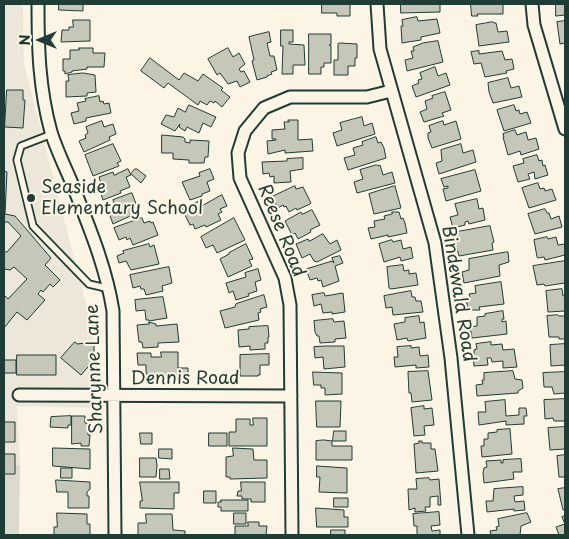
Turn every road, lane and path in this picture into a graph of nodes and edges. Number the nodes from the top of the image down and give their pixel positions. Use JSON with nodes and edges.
{"nodes":[{"id":1,"x":38,"y":4,"type":"edge"},
{"id":2,"x":377,"y":4,"type":"edge"},
{"id":3,"x":532,"y":4,"type":"edge"},
{"id":4,"x":391,"y":90,"type":"junction"},
{"id":5,"x":565,"y":129,"type":"edge"},
{"id":6,"x":52,"y":134,"type":"junction"},
{"id":7,"x":110,"y":289,"type":"junction"},
{"id":8,"x":19,"y":394,"type":"dead end"},
{"id":9,"x":115,"y":396,"type":"junction"},
{"id":10,"x":291,"y":396,"type":"junction"},
{"id":11,"x":115,"y":535,"type":"edge"},
{"id":12,"x":292,"y":535,"type":"edge"},
{"id":13,"x":468,"y":535,"type":"edge"}],
"edges":[{"from":1,"to":6,"type":"street","name":"Sharynne Lane"},
{"from":2,"to":4,"type":"street","name":"Bindewald Road"},
{"from":3,"to":5,"type":"street"},
{"from":4,"to":10,"type":"street","name":"Reese Road"},
{"from":4,"to":13,"type":"street","name":"Bindewald Road"},
{"from":6,"to":7,"type":"street","name":"Sharynne Lane"},
{"from":6,"to":7,"type":"lane"},
{"from":7,"to":9,"type":"street","name":"Sharynne Lane"},
{"from":8,"to":9,"type":"street","name":"Dennis Road"},
{"from":9,"to":10,"type":"street","name":"Dennis Road"},
{"from":9,"to":11,"type":"street","name":"Sharynne Lane"},
{"from":10,"to":12,"type":"street","name":"Reese Road"}]}
